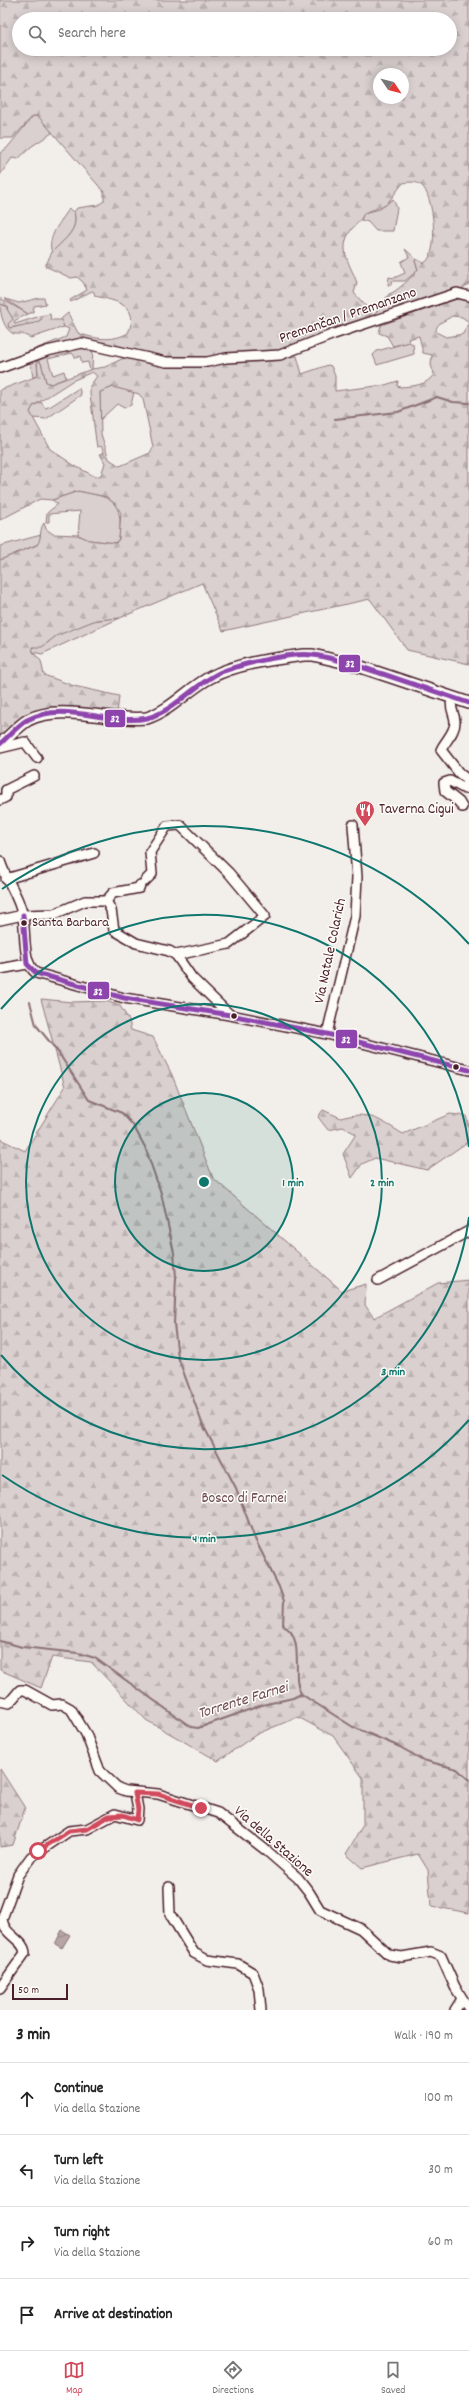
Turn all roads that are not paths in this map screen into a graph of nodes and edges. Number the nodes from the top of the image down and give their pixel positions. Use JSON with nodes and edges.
{"nodes":[{"id":1,"x":469,"y":296,"type":"edge"},
{"id":2,"x":0,"y":368,"type":"edge"},
{"id":3,"x":452,"y":698,"type":"junction"},
{"id":4,"x":469,"y":703,"type":"edge"},
{"id":5,"x":0,"y":744,"type":"edge"},
{"id":6,"x":0,"y":748,"type":"edge"},
{"id":7,"x":37,"y":758,"type":"dead end"},
{"id":8,"x":34,"y":776,"type":"dead end"},
{"id":9,"x":469,"y":781,"type":"edge"},
{"id":10,"x":0,"y":800,"type":"edge"},
{"id":11,"x":462,"y":807,"type":"dead end"},
{"id":12,"x":353,"y":825,"type":"dead end"},
{"id":13,"x":94,"y":854,"type":"dead end"},
{"id":14,"x":0,"y":861,"type":"edge"},
{"id":15,"x":3,"y":876,"type":"edge"},
{"id":16,"x":106,"y":901,"type":"junction"},
{"id":17,"x":23,"y":915,"type":"junction"},
{"id":18,"x":0,"y":920,"type":"edge"},
{"id":19,"x":176,"y":955,"type":"junction"},
{"id":20,"x":28,"y":964,"type":"junction"},
{"id":21,"x":0,"y":969,"type":"edge"},
{"id":22,"x":230,"y":1015,"type":"junction"},
{"id":23,"x":327,"y":1034,"type":"junction"},
{"id":24,"x":468,"y":1068,"type":"edge"},
{"id":25,"x":469,"y":1080,"type":"edge"},
{"id":26,"x":469,"y":1231,"type":"edge"},
{"id":27,"x":378,"y":1280,"type":"dead end"},
{"id":28,"x":0,"y":1701,"type":"edge"},
{"id":29,"x":135,"y":1793,"type":"junction"},
{"id":30,"x":170,"y":1887,"type":"dead end"},
{"id":31,"x":0,"y":1988,"type":"edge"},
{"id":32,"x":462,"y":1999,"type":"junction"},
{"id":33,"x":469,"y":2009,"type":"edge"},
{"id":34,"x":261,"y":2010,"type":"edge"},
{"id":35,"x":455,"y":2010,"type":"edge"}],
"edges":[{"from":1,"to":2,"type":"street","name":"Premančan / Premanzano"},
{"from":3,"to":4,"type":"street"},
{"from":3,"to":5,"type":"street"},
{"from":3,"to":9,"type":"street"},
{"from":6,"to":7,"type":"street"},
{"from":8,"to":10,"type":"street"},
{"from":9,"to":11,"type":"street"},
{"from":12,"to":23,"type":"street","name":"Via Natale Colarich"},
{"from":13,"to":15,"type":"street"},
{"from":14,"to":15,"type":"street"},
{"from":15,"to":17,"type":"street"},
{"from":16,"to":17,"type":"street"},
{"from":16,"to":19,"type":"street"},
{"from":16,"to":19,"type":"street"},
{"from":17,"to":18,"type":"street"},
{"from":17,"to":20,"type":"street"},
{"from":19,"to":22,"type":"street"},
{"from":20,"to":21,"type":"street"},
{"from":20,"to":22,"type":"street"},
{"from":22,"to":23,"type":"street"},
{"from":23,"to":24,"type":"street"},
{"from":24,"to":25,"type":"street"},
{"from":26,"to":27,"type":"street"},
{"from":28,"to":29,"type":"street","name":"Via della Stazione"},
{"from":29,"to":31,"type":"street"},
{"from":29,"to":32,"type":"street","name":"Via della Stazione"},
{"from":30,"to":34,"type":"street"},
{"from":32,"to":33,"type":"street","name":"Via della Stazione"},
{"from":32,"to":35,"type":"street"}]}
